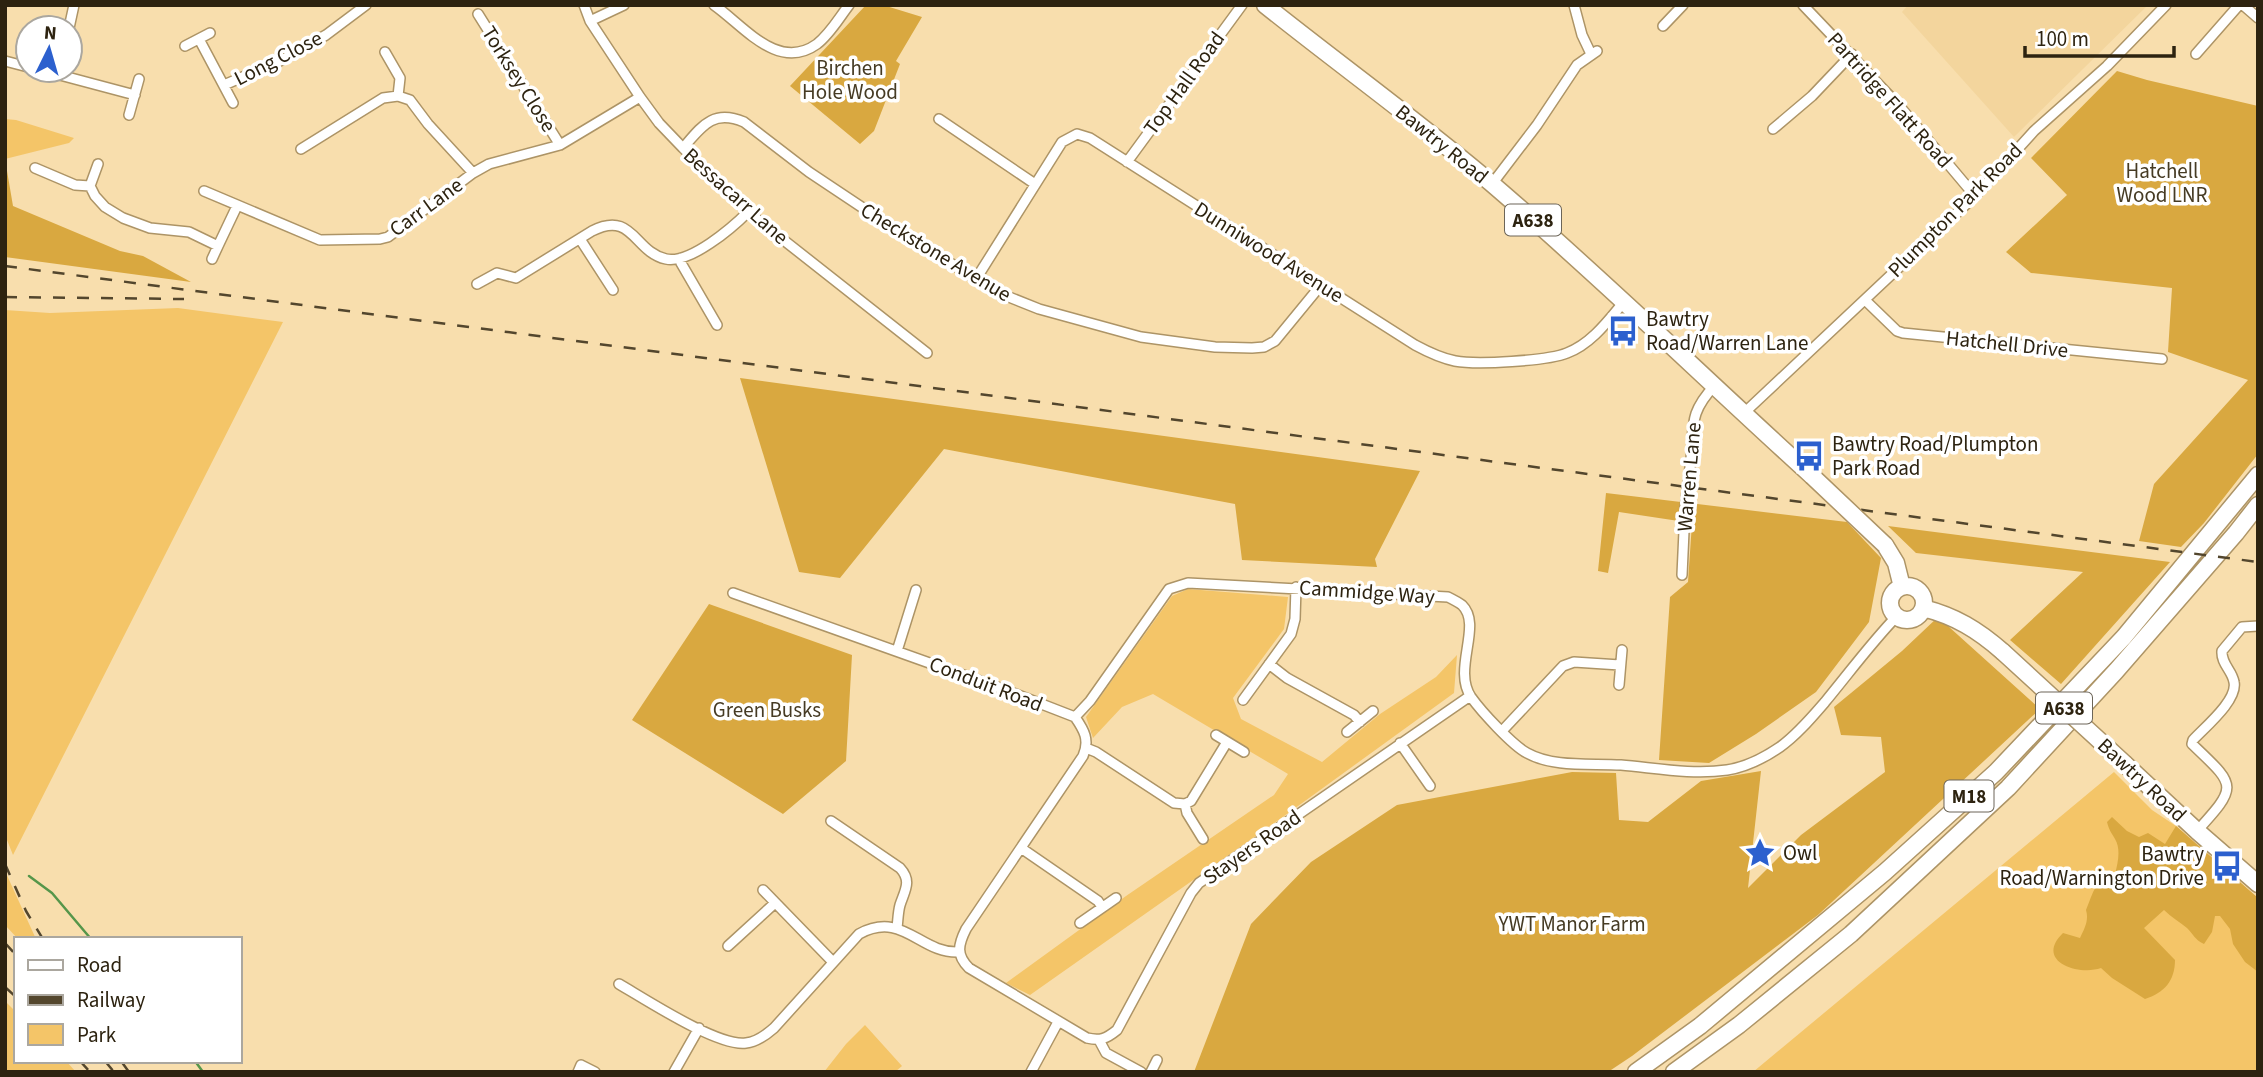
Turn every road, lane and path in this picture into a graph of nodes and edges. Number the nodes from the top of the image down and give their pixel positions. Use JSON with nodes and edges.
{"nodes":[{"id":1,"x":366,"y":5,"type":"edge"},
{"id":2,"x":584,"y":5,"type":"edge"},
{"id":3,"x":624,"y":5,"type":"edge"},
{"id":4,"x":714,"y":5,"type":"edge"},
{"id":5,"x":849,"y":5,"type":"edge"},
{"id":6,"x":1242,"y":5,"type":"edge"},
{"id":7,"x":1265,"y":5,"type":"edge"},
{"id":8,"x":1574,"y":5,"type":"edge"},
{"id":9,"x":1683,"y":5,"type":"edge"},
{"id":10,"x":1803,"y":5,"type":"edge"},
{"id":11,"x":2166,"y":5,"type":"edge"},
{"id":12,"x":2241,"y":5,"type":"edge"},
{"id":13,"x":478,"y":14,"type":"dead end"},
{"id":14,"x":2258,"y":18,"type":"edge"},
{"id":15,"x":590,"y":21,"type":"junction"},
{"id":16,"x":1663,"y":26,"type":"dead end"},
{"id":17,"x":210,"y":33,"type":"dead end"},
{"id":18,"x":199,"y":38,"type":"junction"},
{"id":19,"x":185,"y":46,"type":"dead end"},
{"id":20,"x":385,"y":52,"type":"dead end"},
{"id":21,"x":1852,"y":54,"type":"junction"},
{"id":22,"x":2196,"y":54,"type":"dead end"},
{"id":23,"x":139,"y":79,"type":"dead end"},
{"id":24,"x":84,"y":81,"type":"edge"},
{"id":25,"x":224,"y":85,"type":"junction"},
{"id":26,"x":135,"y":95,"type":"junction"},
{"id":27,"x":398,"y":96,"type":"junction"},
{"id":28,"x":640,"y":97,"type":"junction"},
{"id":29,"x":233,"y":103,"type":"dead end"},
{"id":30,"x":129,"y":115,"type":"dead end"},
{"id":31,"x":939,"y":119,"type":"dead end"},
{"id":32,"x":1773,"y":129,"type":"dead end"},
{"id":33,"x":560,"y":145,"type":"junction"},
{"id":34,"x":683,"y":148,"type":"junction"},
{"id":35,"x":301,"y":149,"type":"dead end"},
{"id":36,"x":1127,"y":162,"type":"junction"},
{"id":37,"x":98,"y":164,"type":"dead end"},
{"id":38,"x":35,"y":168,"type":"dead end"},
{"id":39,"x":473,"y":173,"type":"junction"},
{"id":40,"x":1035,"y":184,"type":"junction"},
{"id":41,"x":1492,"y":184,"type":"junction"},
{"id":42,"x":90,"y":186,"type":"junction"},
{"id":43,"x":204,"y":191,"type":"dead end"},
{"id":44,"x":1975,"y":196,"type":"junction"},
{"id":45,"x":237,"y":205,"type":"junction"},
{"id":46,"x":748,"y":212,"type":"junction"},
{"id":47,"x":580,"y":239,"type":"junction"},
{"id":48,"x":218,"y":246,"type":"junction"},
{"id":49,"x":681,"y":258,"type":"junction"},
{"id":50,"x":212,"y":259,"type":"dead end"},
{"id":51,"x":976,"y":279,"type":"junction"},
{"id":52,"x":477,"y":284,"type":"dead end"},
{"id":53,"x":1321,"y":285,"type":"junction"},
{"id":54,"x":613,"y":290,"type":"dead end"},
{"id":55,"x":1865,"y":300,"type":"junction"},
{"id":56,"x":1623,"y":303,"type":"junction"},
{"id":57,"x":717,"y":325,"type":"dead end"},
{"id":58,"x":927,"y":353,"type":"dead end"},
{"id":59,"x":2162,"y":359,"type":"dead end"},
{"id":60,"x":1715,"y":385,"type":"junction"},
{"id":61,"x":1743,"y":414,"type":"junction"},
{"id":62,"x":2258,"y":475,"type":"edge"},
{"id":63,"x":2258,"y":505,"type":"edge"},
{"id":64,"x":1682,"y":575,"type":"dead end"},
{"id":65,"x":1296,"y":587,"type":"junction"},
{"id":66,"x":1902,"y":587,"type":"junction"},
{"id":67,"x":916,"y":590,"type":"dead end"},
{"id":68,"x":733,"y":593,"type":"dead end"},
{"id":69,"x":1923,"y":608,"type":"junction"},
{"id":70,"x":1897,"y":616,"type":"junction"},
{"id":71,"x":2258,"y":626,"type":"edge"},
{"id":72,"x":1622,"y":650,"type":"dead end"},
{"id":73,"x":897,"y":651,"type":"junction"},
{"id":74,"x":1269,"y":664,"type":"junction"},
{"id":75,"x":1620,"y":665,"type":"junction"},
{"id":76,"x":1619,"y":685,"type":"dead end"},
{"id":77,"x":1470,"y":696,"type":"junction"},
{"id":78,"x":1242,"y":699,"type":"dead end"},
{"id":79,"x":1373,"y":712,"type":"dead end"},
{"id":80,"x":1075,"y":717,"type":"junction"},
{"id":81,"x":1360,"y":722,"type":"junction"},
{"id":82,"x":1502,"y":731,"type":"junction"},
{"id":83,"x":1347,"y":732,"type":"dead end"},
{"id":84,"x":1216,"y":735,"type":"dead end"},
{"id":85,"x":1227,"y":742,"type":"junction"},
{"id":86,"x":1400,"y":743,"type":"junction"},
{"id":87,"x":1086,"y":748,"type":"junction"},
{"id":88,"x":1244,"y":752,"type":"dead end"},
{"id":89,"x":1430,"y":786,"type":"dead end"},
{"id":90,"x":1185,"y":804,"type":"junction"},
{"id":91,"x":831,"y":821,"type":"dead end"},
{"id":92,"x":2197,"y":831,"type":"junction"},
{"id":93,"x":1203,"y":839,"type":"dead end"},
{"id":94,"x":1021,"y":848,"type":"junction"},
{"id":95,"x":2256,"y":878,"type":"edge"},
{"id":96,"x":763,"y":890,"type":"dead end"},
{"id":97,"x":1116,"y":898,"type":"dead end"},
{"id":98,"x":775,"y":903,"type":"junction"},
{"id":99,"x":1102,"y":907,"type":"junction"},
{"id":100,"x":1080,"y":923,"type":"dead end"},
{"id":101,"x":897,"y":928,"type":"junction"},
{"id":102,"x":728,"y":946,"type":"dead end"},
{"id":103,"x":959,"y":952,"type":"junction"},
{"id":104,"x":832,"y":961,"type":"junction"},
{"id":105,"x":619,"y":984,"type":"dead end"},
{"id":106,"x":1058,"y":1022,"type":"junction"},
{"id":107,"x":699,"y":1028,"type":"junction"},
{"id":108,"x":1099,"y":1040,"type":"junction"},
{"id":109,"x":1157,"y":1060,"type":"dead end"},
{"id":110,"x":578,"y":1072,"type":"edge"},
{"id":111,"x":595,"y":1072,"type":"edge"},
{"id":112,"x":674,"y":1072,"type":"edge"},
{"id":113,"x":1031,"y":1072,"type":"edge"},
{"id":114,"x":1141,"y":1072,"type":"edge"},
{"id":115,"x":1151,"y":1072,"type":"edge"},
{"id":116,"x":1636,"y":1072,"type":"edge"},
{"id":117,"x":1674,"y":1072,"type":"edge"}],
"edges":[{"from":1,"to":25,"type":"street","name":"Long Close"},
{"from":2,"to":15,"type":"street","name":"Bessacarr Lane"},
{"from":3,"to":15,"type":"street"},
{"from":4,"to":5,"type":"street"},
{"from":6,"to":36,"type":"street","name":"Top Hall Road"},
{"from":7,"to":41,"type":"highway","name":"Bawtry Road","number":"A638"},
{"from":8,"to":41,"type":"street"},
{"from":9,"to":16,"type":"street"},
{"from":10,"to":21,"type":"street","name":"Partridge Flatt Road"},
{"from":11,"to":44,"type":"street","name":"Plumpton Park Road"},
{"from":12,"to":14,"type":"street"},
{"from":12,"to":22,"type":"street"},
{"from":13,"to":33,"type":"street","name":"Torksey Close"},
{"from":15,"to":28,"type":"street","name":"Bessacarr Lane"},
{"from":17,"to":18,"type":"street"},
{"from":18,"to":19,"type":"street"},
{"from":18,"to":25,"type":"street","name":"Long Close"},
{"from":20,"to":27,"type":"street"},
{"from":21,"to":32,"type":"street"},
{"from":21,"to":44,"type":"street","name":"Partridge Flatt Road"},
{"from":23,"to":26,"type":"street"},
{"from":24,"to":26,"type":"street"},
{"from":25,"to":29,"type":"street","name":"Long Close"},
{"from":26,"to":30,"type":"street"},
{"from":27,"to":35,"type":"street"},
{"from":27,"to":39,"type":"street"},
{"from":28,"to":33,"type":"street","name":"Carr Lane"},
{"from":28,"to":34,"type":"street","name":"Bessacarr Lane"},
{"from":31,"to":40,"type":"street"},
{"from":33,"to":39,"type":"street","name":"Carr Lane"},
{"from":34,"to":46,"type":"street","name":"Bessacarr Lane"},
{"from":34,"to":51,"type":"street","name":"Checkstone Avenue"},
{"from":36,"to":40,"type":"street","name":"Dunniwood Avenue"},
{"from":36,"to":53,"type":"street","name":"Dunniwood Avenue"},
{"from":37,"to":42,"type":"street"},
{"from":38,"to":42,"type":"street"},
{"from":39,"to":45,"type":"street","name":"Carr Lane"},
{"from":40,"to":51,"type":"street","name":"Dunniwood Avenue"},
{"from":41,"to":56,"type":"highway","name":"Bawtry Road","number":"A638"},
{"from":42,"to":48,"type":"street"},
{"from":43,"to":45,"type":"street","name":"Carr Lane"},
{"from":44,"to":55,"type":"street","name":"Plumpton Park Road"},
{"from":45,"to":48,"type":"street"},
{"from":46,"to":49,"type":"street"},
{"from":46,"to":58,"type":"street","name":"Bessacarr Lane"},
{"from":47,"to":49,"type":"street"},
{"from":47,"to":52,"type":"street"},
{"from":47,"to":54,"type":"street"},
{"from":48,"to":50,"type":"street"},
{"from":49,"to":57,"type":"street"},
{"from":51,"to":53,"type":"street","name":"Checkstone Avenue"},
{"from":53,"to":56,"type":"street","name":"Dunniwood Avenue"},
{"from":55,"to":59,"type":"street","name":"Hatchell Drive"},
{"from":55,"to":61,"type":"street","name":"Plumpton Park Road"},
{"from":56,"to":60,"type":"highway","name":"Bawtry Road","number":"A638"},
{"from":60,"to":61,"type":"highway","name":"Bawtry Road","number":"A638"},
{"from":60,"to":64,"type":"street","name":"Warren Lane","bridge":true},
{"from":61,"to":66,"type":"highway","name":"Bawtry Road","number":"A638","bridge":true},
{"from":62,"to":116,"type":"highway","number":"M18"},
{"from":63,"to":117,"type":"highway","number":"M18"},
{"from":65,"to":74,"type":"street"},
{"from":65,"to":77,"type":"street","name":"Cammidge Way"},
{"from":65,"to":80,"type":"street","name":"Cammidge Way"},
{"from":66,"to":69,"type":"highway","name":"Bawtry Road","number":"A638"},
{"from":66,"to":70,"type":"highway","name":"Bawtry Road","number":"A638"},
{"from":67,"to":73,"type":"street"},
{"from":68,"to":73,"type":"street","name":"Conduit Road"},
{"from":69,"to":70,"type":"highway"},
{"from":69,"to":92,"type":"highway","name":"Bawtry Road","number":"A638","bridge":true},
{"from":70,"to":82,"type":"street"},
{"from":71,"to":92,"type":"street"},
{"from":72,"to":75,"type":"street"},
{"from":73,"to":80,"type":"street","name":"Conduit Road"},
{"from":74,"to":78,"type":"street"},
{"from":74,"to":81,"type":"street"},
{"from":75,"to":76,"type":"street"},
{"from":75,"to":82,"type":"street"},
{"from":77,"to":82,"type":"street"},
{"from":77,"to":86,"type":"street","name":"Stayers Road"},
{"from":79,"to":81,"type":"street"},
{"from":80,"to":87,"type":"street"},
{"from":81,"to":83,"type":"street"},
{"from":84,"to":85,"type":"street"},
{"from":85,"to":88,"type":"street"},
{"from":85,"to":90,"type":"street"},
{"from":86,"to":89,"type":"street"},
{"from":86,"to":108,"type":"street","name":"Stayers Road"},
{"from":87,"to":90,"type":"street"},
{"from":87,"to":94,"type":"street"},
{"from":90,"to":93,"type":"street"},
{"from":91,"to":101,"type":"street"},
{"from":92,"to":95,"type":"highway","name":"Bawtry Road","number":"A638"},
{"from":94,"to":99,"type":"street"},
{"from":94,"to":103,"type":"street"},
{"from":96,"to":98,"type":"street"},
{"from":97,"to":99,"type":"street"},
{"from":98,"to":102,"type":"street"},
{"from":98,"to":104,"type":"street"},
{"from":99,"to":100,"type":"street"},
{"from":101,"to":103,"type":"street"},
{"from":101,"to":104,"type":"street"},
{"from":103,"to":106,"type":"street"},
{"from":104,"to":107,"type":"street"},
{"from":105,"to":107,"type":"street"},
{"from":106,"to":108,"type":"street"},
{"from":106,"to":113,"type":"street"},
{"from":107,"to":112,"type":"street"},
{"from":108,"to":114,"type":"street"},
{"from":109,"to":115,"type":"street"},
{"from":110,"to":111,"type":"street"}]}
